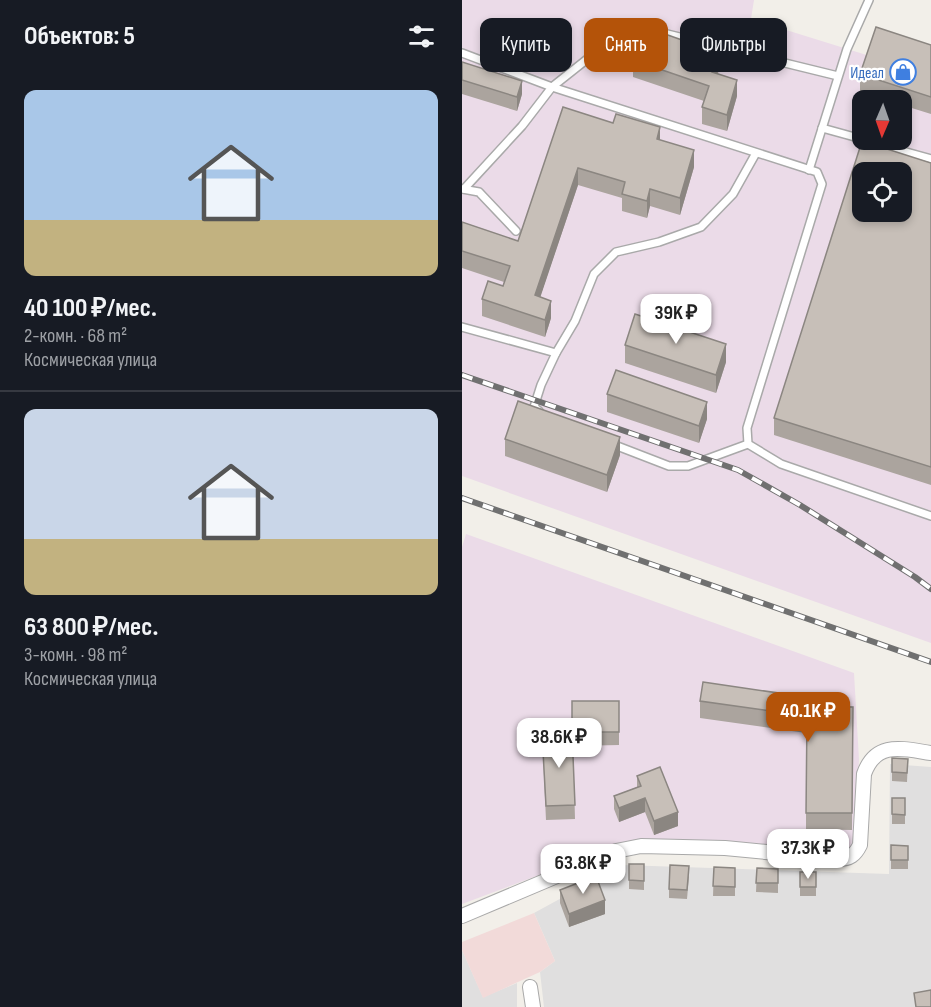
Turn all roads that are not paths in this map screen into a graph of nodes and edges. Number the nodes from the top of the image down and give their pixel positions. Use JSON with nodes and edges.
{"nodes":[{"id":1,"x":868,"y":0,"type":"edge"},
{"id":2,"x":462,"y":53,"type":"edge"},
{"id":3,"x":838,"y":76,"type":"junction"},
{"id":4,"x":552,"y":87,"type":"junction"},
{"id":5,"x":822,"y":128,"type":"junction"},
{"id":6,"x":852,"y":136,"type":"edge"},
{"id":7,"x":900,"y":150,"type":"edge"},
{"id":8,"x":756,"y":153,"type":"junction"},
{"id":9,"x":931,"y":159,"type":"edge"},
{"id":10,"x":809,"y":170,"type":"junction"},
{"id":11,"x":463,"y":189,"type":"edge"},
{"id":12,"x":516,"y":231,"type":"dead end"},
{"id":13,"x":462,"y":327,"type":"edge"},
{"id":14,"x":556,"y":353,"type":"junction"},
{"id":15,"x":549,"y":417,"type":"edge"},
{"id":16,"x":606,"y":442,"type":"edge"},
{"id":17,"x":748,"y":444,"type":"junction"},
{"id":18,"x":931,"y":516,"type":"edge"},
{"id":19,"x":931,"y":753,"type":"edge"},
{"id":20,"x":462,"y":915,"type":"edge"},
{"id":21,"x":530,"y":987,"type":"dead end"},
{"id":22,"x":533,"y":1007,"type":"edge"}],
"edges":[{"from":1,"to":3,"type":"lane"},
{"from":2,"to":4,"type":"lane"},
{"from":3,"to":4,"type":"lane"},
{"from":3,"to":5,"type":"lane"},
{"from":4,"to":8,"type":"lane"},
{"from":4,"to":11,"type":"lane"},
{"from":5,"to":6,"type":"lane"},
{"from":5,"to":10,"type":"lane"},
{"from":7,"to":9,"type":"lane"},
{"from":8,"to":10,"type":"lane"},
{"from":8,"to":14,"type":"lane"},
{"from":10,"to":17,"type":"lane"},
{"from":11,"to":12,"type":"lane"},
{"from":13,"to":14,"type":"lane"},
{"from":14,"to":15,"type":"lane"},
{"from":16,"to":17,"type":"lane"},
{"from":17,"to":18,"type":"lane"},
{"from":19,"to":20,"type":"street"},
{"from":21,"to":22,"type":"street"}]}
